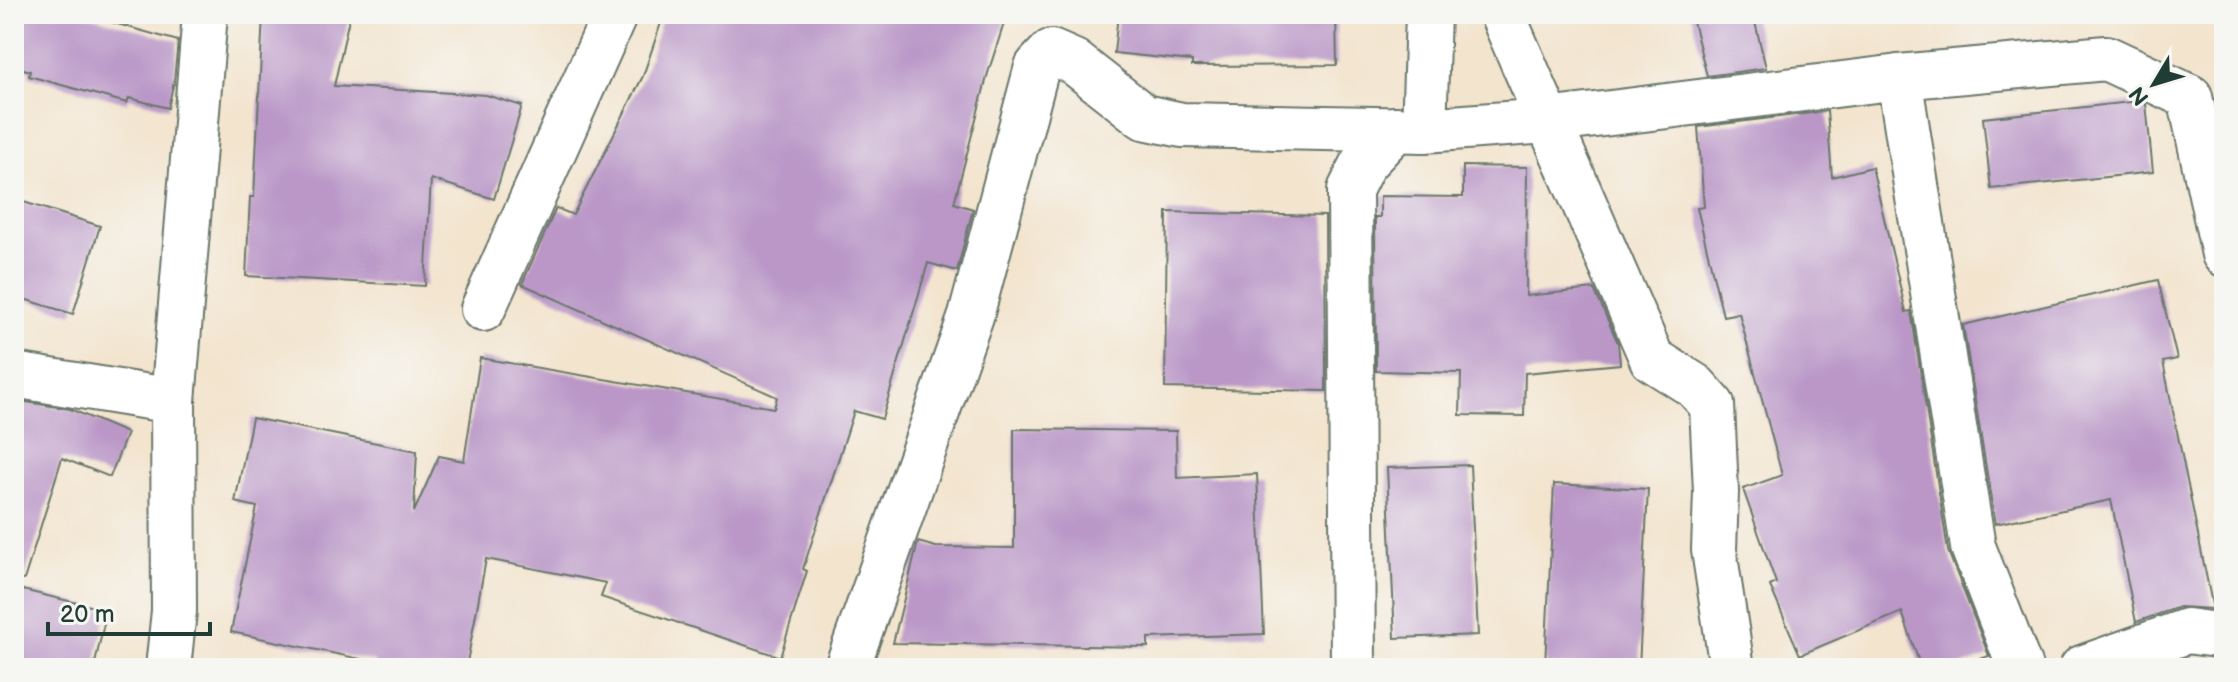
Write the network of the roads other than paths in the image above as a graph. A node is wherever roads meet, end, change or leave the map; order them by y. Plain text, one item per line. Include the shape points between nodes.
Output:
1 (205, 14) edge
2 (615, 14) edge
3 (1428, 14) edge
4 (1502, 14) edge
5 (1899, 77) junction
6 (1547, 121) junction
7 (1410, 129) junction
8 (2212, 140) edge
9 (2224, 254) edge
10 (483, 309) dead end
11 (14, 375) edge
12 (173, 401) junction
13 (2224, 636) edge
14 (168, 668) edge
15 (847, 668) edge
16 (1353, 668) edge
17 (1732, 668) edge
18 (2020, 668) edge
19 (2082, 668) edge

1 - 12 street
2 - 10 street
3 - 7 street
4 - 6 street
5 - 6 street
5 - 8 street via 2106,58 2190,97
5 - 18 street via 1973,547
6 - 7 street
6 - 17 street via 1652,359 1695,386 1712,405 1714,550
7 - 15 street via 1182,125 1144,117 1074,62 1051,52 1037,67 971,316
7 - 16 street via 1363,164 1350,190
8 - 9 street
11 - 12 street
12 - 14 street via 174,611
13 - 19 street via 2187,631

